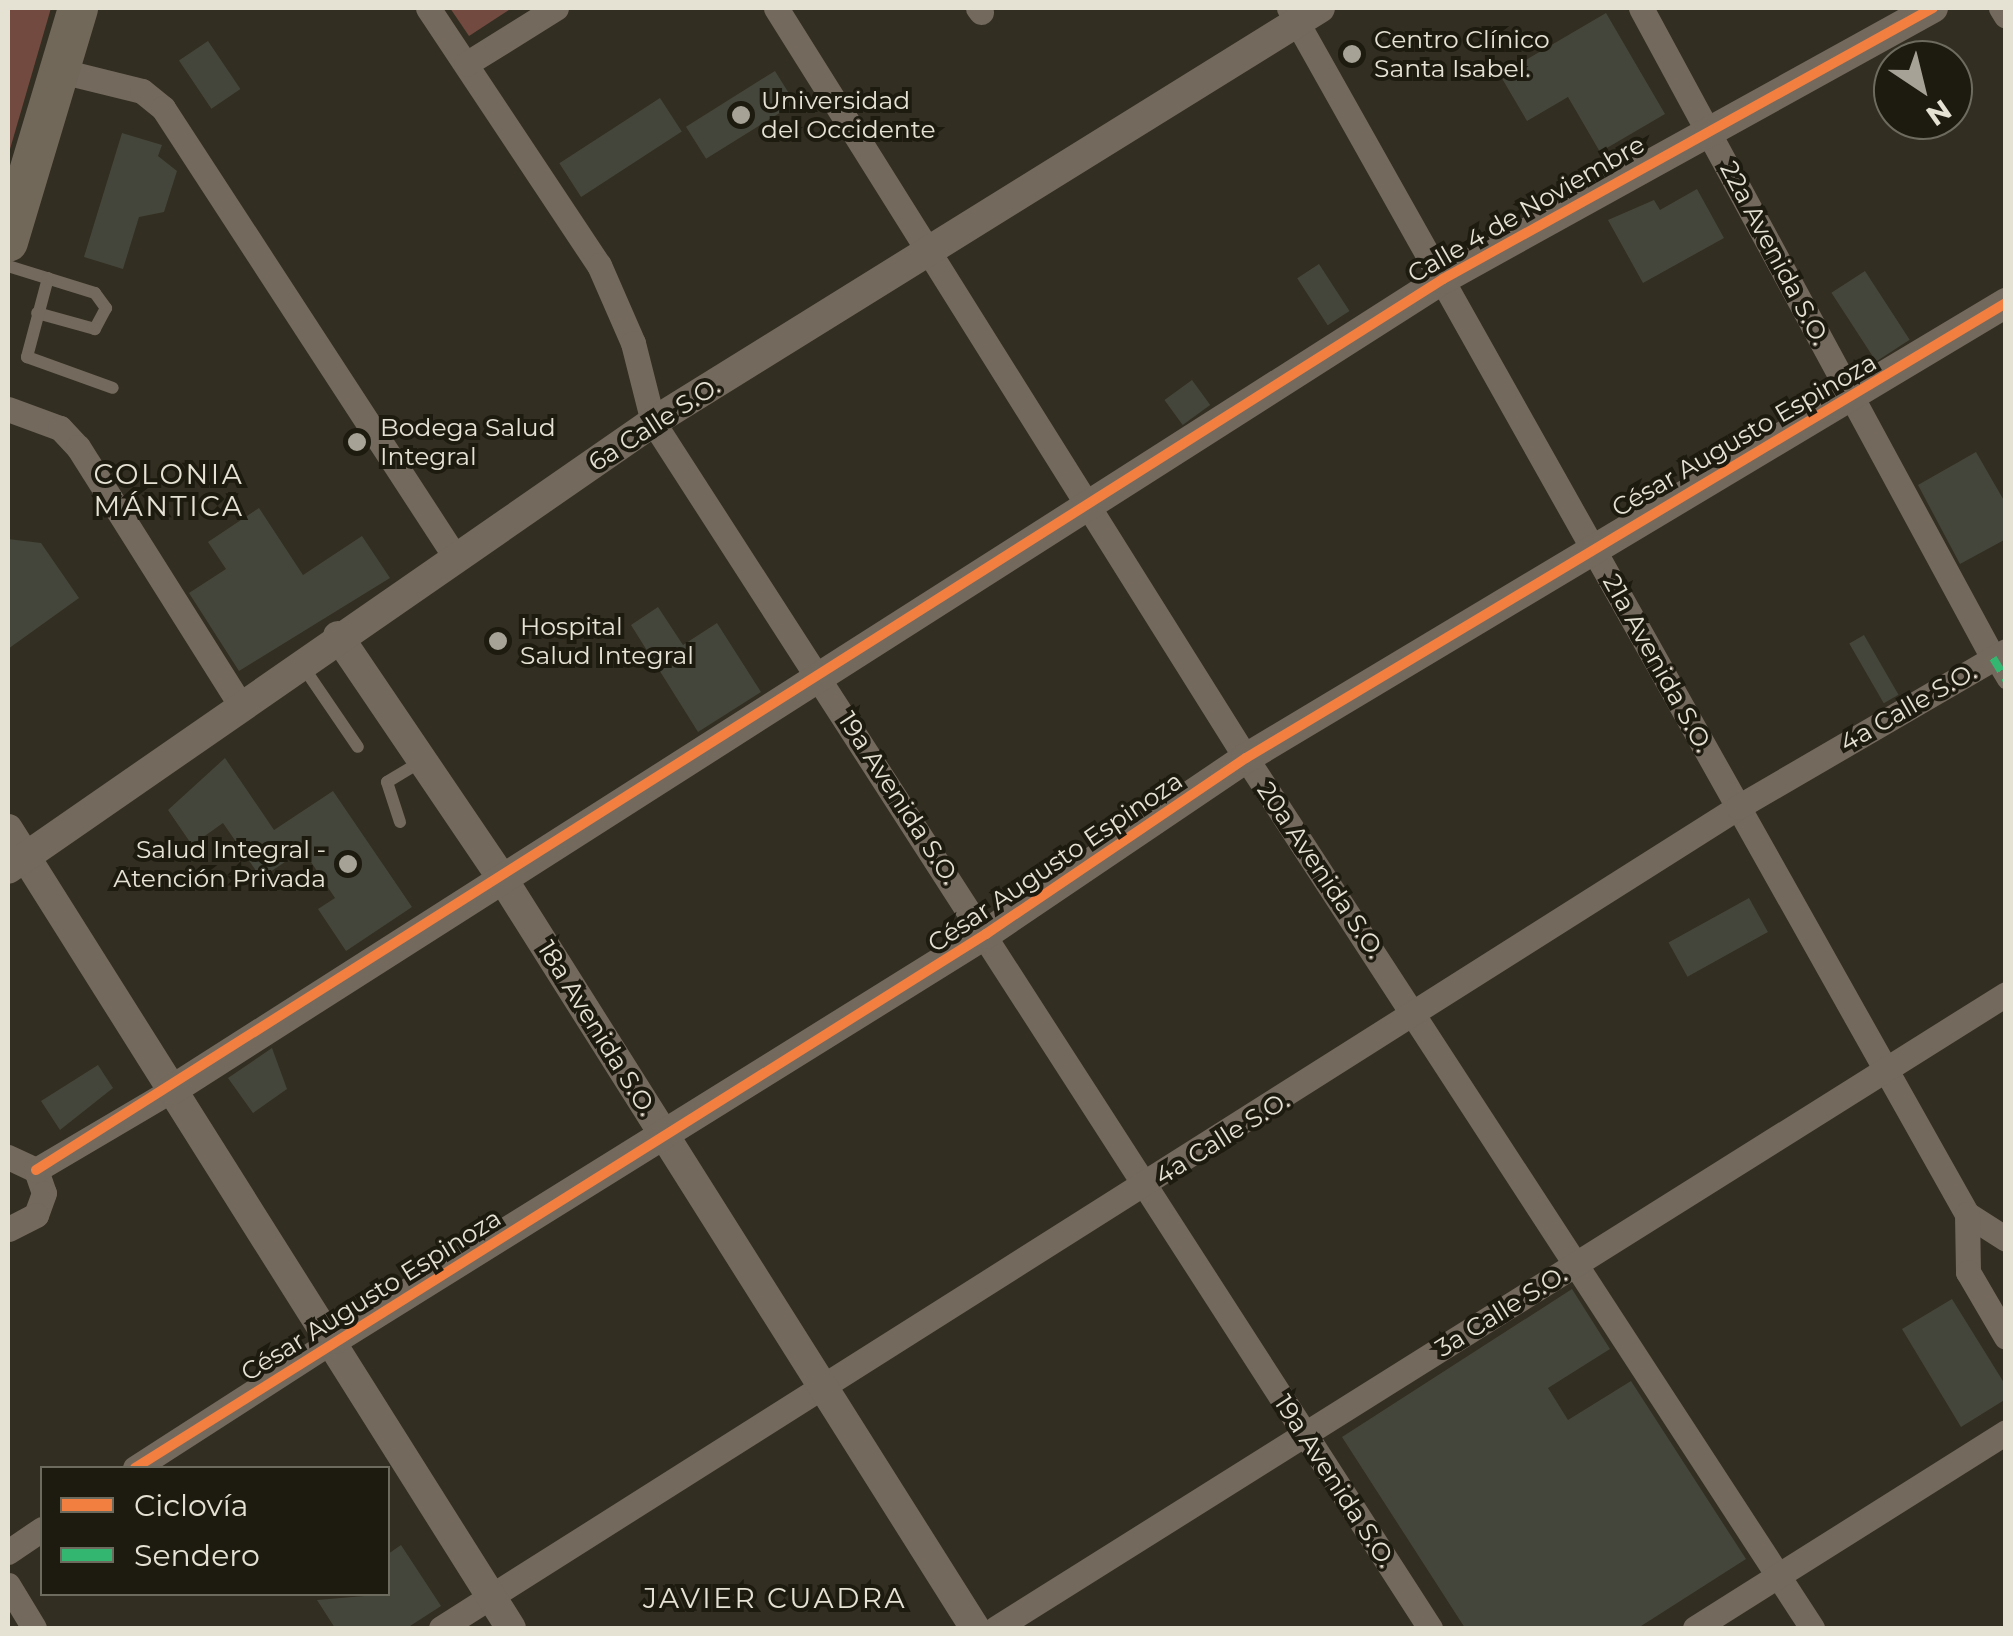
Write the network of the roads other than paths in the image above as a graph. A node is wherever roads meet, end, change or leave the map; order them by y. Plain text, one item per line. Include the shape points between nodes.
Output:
1 (78, 8) edge
2 (428, 8) edge
3 (556, 8) edge
4 (776, 8) edge
5 (1641, 8) edge
6 (1933, 8) edge
7 (2001, 8) edge
8 (1302, 12) edge
9 (2006, 16) edge
10 (466, 64) junction
11 (61, 71) junction
12 (1706, 126) junction
13 (8, 242) edge
14 (928, 250) junction
15 (8, 266) edge
16 (48, 278) junction
17 (1444, 278) junction
18 (2006, 303) edge
19 (37, 313) junction
20 (113, 388) dead end
21 (1852, 396) junction
22 (8, 408) edge
23 (654, 422) junction
24 (1089, 510) junction
25 (1592, 546) junction
26 (454, 555) junction
27 (338, 636) junction
28 (2001, 663) edge
29 (301, 664) junction
30 (823, 678) junction
31 (242, 707) junction
32 (358, 747) dead end
33 (1246, 758) junction
34 (422, 760) junction
35 (1738, 806) junction
36 (400, 822) dead end
37 (8, 829) edge
38 (17, 864) edge
39 (504, 881) junction
40 (986, 934) junction
41 (2006, 994) edge
42 (1418, 1015) junction
43 (1884, 1070) junction
44 (172, 1090) junction
45 (664, 1135) junction
46 (8, 1156) edge
47 (36, 1170) junction
48 (1149, 1183) junction
49 (1967, 1214) junction
50 (8, 1229) edge
51 (2006, 1238) edge
52 (1576, 1265) junction
53 (335, 1338) junction
54 (2006, 1338) edge
55 (823, 1388) junction
56 (2006, 1432) edge
57 (1303, 1434) junction
58 (139, 1466) edge
59 (40, 1530) edge
60 (8, 1552) edge
61 (1778, 1576) junction
62 (8, 1585) edge
63 (491, 1596) junction
64 (34, 1628) edge
65 (441, 1628) edge
66 (511, 1628) edge
67 (974, 1628) edge
68 (996, 1628) edge
69 (1430, 1628) edge
70 (1695, 1628) edge
71 (1812, 1628) edge

1 - 11 highway
2 - 10 street, 19a Avenida S.O.
3 - 10 street
4 - 14 street, 20a Avenida S.O.
5 - 12 street, 22a Avenida S.O.
6 - 12 street, Calle 4 de Noviembre
7 - 9 street
8 - 14 street, 6a Calle S.O.
8 - 17 street, 21a Avenida S.O.
10 - 23 street, 19a Avenida S.O. via 599,265 633,343
11 - 13 highway
11 - 26 street via 142,91 162,108
12 - 17 street, Calle 4 de Noviembre
12 - 21 street, 22a Avenida S.O.
14 - 23 street, 6a Calle S.O.
14 - 24 street, 20a Avenida S.O.
15 - 16 lane
16 - 19 lane
16 - 19 lane via 94,293 106,308 95,329
17 - 24 street, Calle 4 de Noviembre
17 - 25 street, 21a Avenida S.O.
18 - 21 street, César Augusto Espinoza
19 - 20 lane via 26,346 36,365
21 - 25 street, César Augusto Espinoza
21 - 28 street, 22a Avenida S.O.
22 - 31 street via 60,428 78,446
23 - 26 street, 6a Calle S.O.
23 - 30 street, 19a Avenida S.O.
24 - 30 street, Calle 4 de Noviembre
24 - 33 street, 20a Avenida S.O.
25 - 33 street, César Augusto Espinoza
25 - 35 street, 21a Avenida S.O.
26 - 27 street, 6a Calle S.O.
27 - 29 street, 6a Calle S.O.
27 - 34 street, 18a Avenida S.O.
28 - 35 street, 4a Calle S.O.
29 - 31 street, 6a Calle S.O.
29 - 32 lane
30 - 39 street, Calle 4 de Noviembre
30 - 40 street, 19a Avenida S.O.
31 - 38 street, 6a Calle S.O.
33 - 40 street, César Augusto Espinoza
33 - 42 street, 20a Avenida S.O.
34 - 36 lane via 387,782
34 - 39 street, 18a Avenida S.O.
35 - 42 street, 4a Calle S.O.
35 - 43 street, 21a Avenida S.O.
37 - 38 street
38 - 44 street
39 - 44 street, Calle 4 de Noviembre
39 - 45 street, 18a Avenida S.O.
40 - 45 street, César Augusto Espinoza
40 - 48 street, 19a Avenida S.O.
41 - 43 street, 3a Calle S.O.
42 - 48 street, 4a Calle S.O.
42 - 52 street, 20a Avenida S.O.
43 - 49 street, 21a Avenida S.O.
43 - 52 street, 3a Calle S.O.
44 - 47 street, Calle 4 de Noviembre
44 - 53 street
45 - 53 street, César Augusto Espinoza
45 - 55 street, 18a Avenida S.O.
46 - 47 street
47 - 50 street via 42,1205
48 - 55 street, 4a Calle S.O.
48 - 57 street, 19a Avenida S.O.
49 - 51 street, 21a Avenida S.O.
49 - 54 street, 21a Avenida S.O. via 1968,1272
52 - 57 street, 3a Calle S.O.
52 - 61 street, 20a Avenida S.O.
53 - 58 street, César Augusto Espinoza
53 - 63 street
55 - 63 street, 4a Calle S.O.
55 - 67 street, 18a Avenida S.O.
56 - 61 street
57 - 68 street, 3a Calle S.O.
57 - 69 street, 19a Avenida S.O.
59 - 60 street
61 - 70 street
61 - 71 street, 20a Avenida S.O.
62 - 64 street
63 - 65 street, 4a Calle S.O.
63 - 66 street

